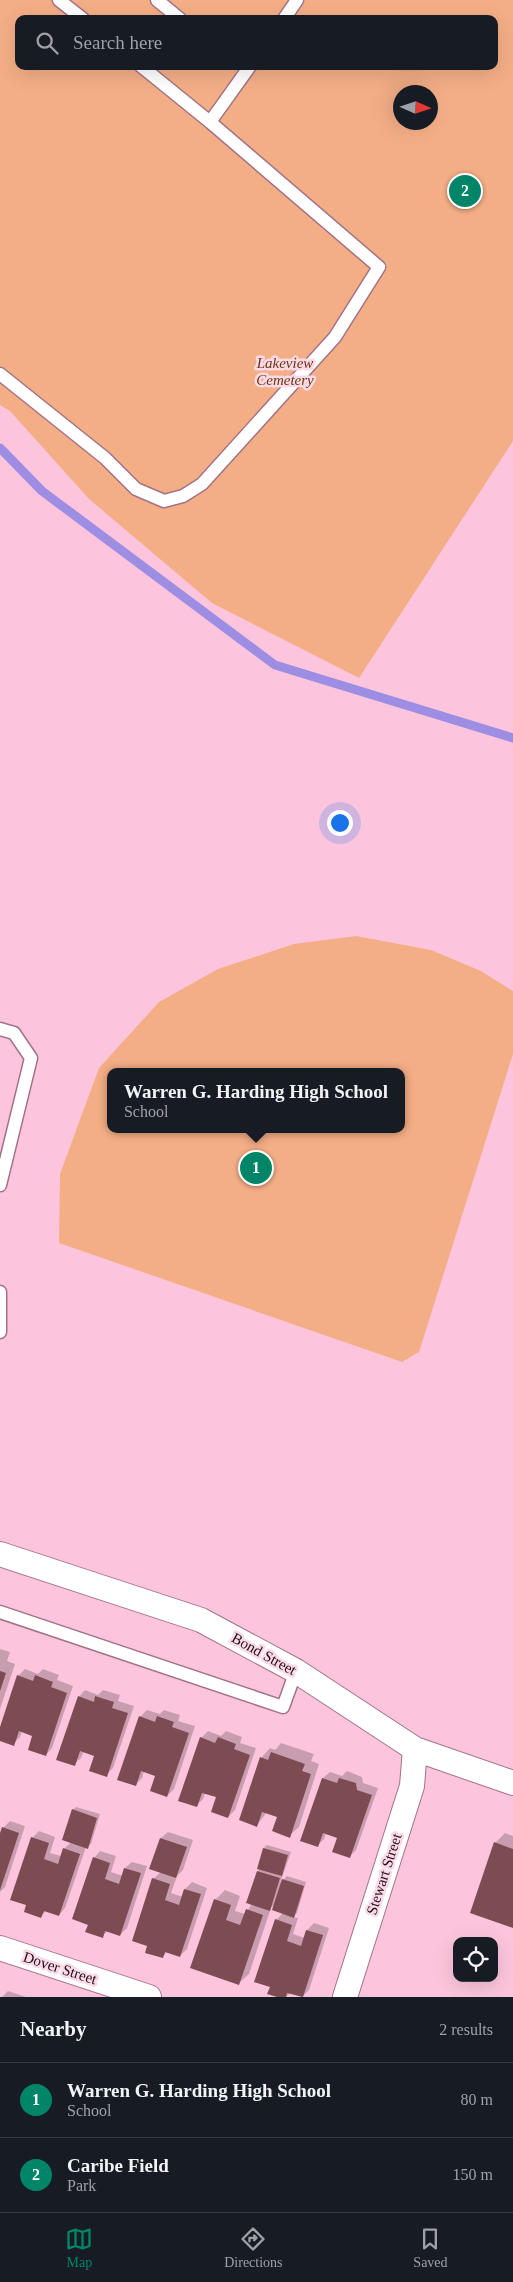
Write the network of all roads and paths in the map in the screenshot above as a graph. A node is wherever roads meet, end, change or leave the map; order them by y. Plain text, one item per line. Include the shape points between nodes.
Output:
1 (60, 0) edge
2 (157, 0) edge
3 (297, 0) edge
4 (78, 15) edge
5 (175, 15) edge
6 (287, 15) edge
7 (146, 70) edge
8 (244, 70) edge
9 (210, 122) junction
10 (0, 374) edge
11 (0, 1029) edge
12 (0, 1186) edge
13 (0, 1292) edge
14 (0, 1332) edge
15 (0, 1554) edge
16 (0, 1612) edge
17 (296, 1671) junction
18 (414, 1749) junction
19 (513, 1782) edge
20 (0, 1948) edge
21 (149, 1997) edge
22 (345, 1997) edge

1 - 4 lane
2 - 5 lane
3 - 6 lane
7 - 9 lane
8 - 9 lane
9 - 10 lane via 379,267 335,337 202,484 183,496 164,501 136,489 106,458
11 - 12 lane via 14,1034 32,1058
13 - 14 lane
15 - 17 street, Bond Street via 201,1620
16 - 17 lane via 283,1707
17 - 18 street, Bond Street
18 - 19 street, Bond Street
18 - 22 street, Stewart Street via 412,1786
20 - 21 street, Dover Street

